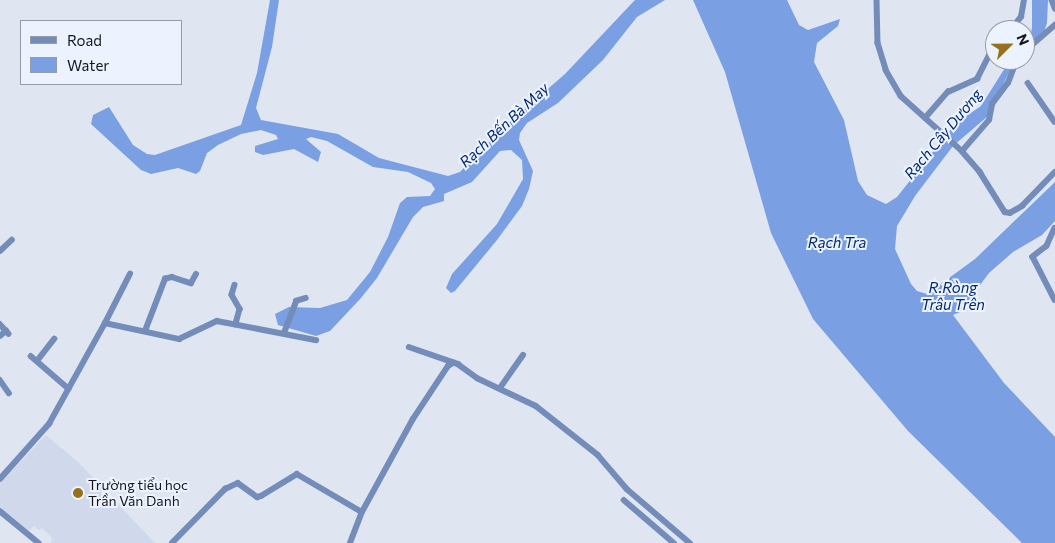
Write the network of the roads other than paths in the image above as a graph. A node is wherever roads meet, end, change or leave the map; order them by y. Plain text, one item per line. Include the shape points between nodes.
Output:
1 (877, 0) edge
2 (1024, 0) edge
3 (1052, 0) edge
4 (1055, 8) edge
5 (1018, 20) edge
6 (1055, 25) edge
7 (1035, 42) edge
8 (985, 63) edge
9 (1013, 70) edge
10 (1028, 83) dead end
11 (926, 118) junction
12 (1055, 122) edge
13 (961, 150) junction
14 (1055, 172) edge
15 (1055, 228) edge
16 (12, 240) dead end
17 (0, 251) edge
18 (130, 274) dead end
19 (196, 274) dead end
20 (235, 285) dead end
21 (306, 298) dead end
22 (1055, 300) edge
23 (105, 323) junction
24 (0, 324) edge
25 (236, 324) junction
26 (145, 331) junction
27 (285, 331) junction
28 (0, 336) edge
29 (54, 339) dead end
30 (316, 340) dead end
31 (409, 347) dead end
32 (523, 355) dead end
33 (31, 356) dead end
34 (37, 361) junction
35 (453, 363) junction
36 (0, 380) edge
37 (500, 388) junction
38 (70, 389) junction
39 (9, 394) dead end
40 (0, 479) edge
41 (624, 500) dead end
42 (0, 511) edge
43 (362, 512) junction
44 (40, 543) edge
45 (172, 543) edge
46 (350, 543) edge
47 (674, 543) edge
48 (690, 543) edge

1 - 11 street via 878,43 886,70 901,96
2 - 5 street
3 - 4 street
6 - 7 street
8 - 11 street via 977,79 948,92
9 - 13 street via 1008,83 992,104 989,120
10 - 12 street
11 - 13 street
13 - 14 street via 980,172 1005,212 1010,213 1022,206
15 - 22 street via 1047,246 1033,257
16 - 17 street
18 - 23 street
19 - 26 street via 191,283 172,277 165,279
20 - 25 street via 232,295 240,309
21 - 27 street via 296,301
23 - 26 street
23 - 38 street
24 - 28 street via 8,332
25 - 26 street via 212,322 179,339
25 - 27 street
27 - 30 street
29 - 34 street
31 - 35 street
32 - 37 street
33 - 34 street
34 - 38 street
35 - 37 street
35 - 43 street via 428,394
36 - 39 street
37 - 48 street via 536,406 570,432 598,455 627,489
38 - 40 street via 49,424
41 - 47 street
42 - 44 street
43 - 45 street via 297,474 261,496 238,482 220,493
43 - 46 street

